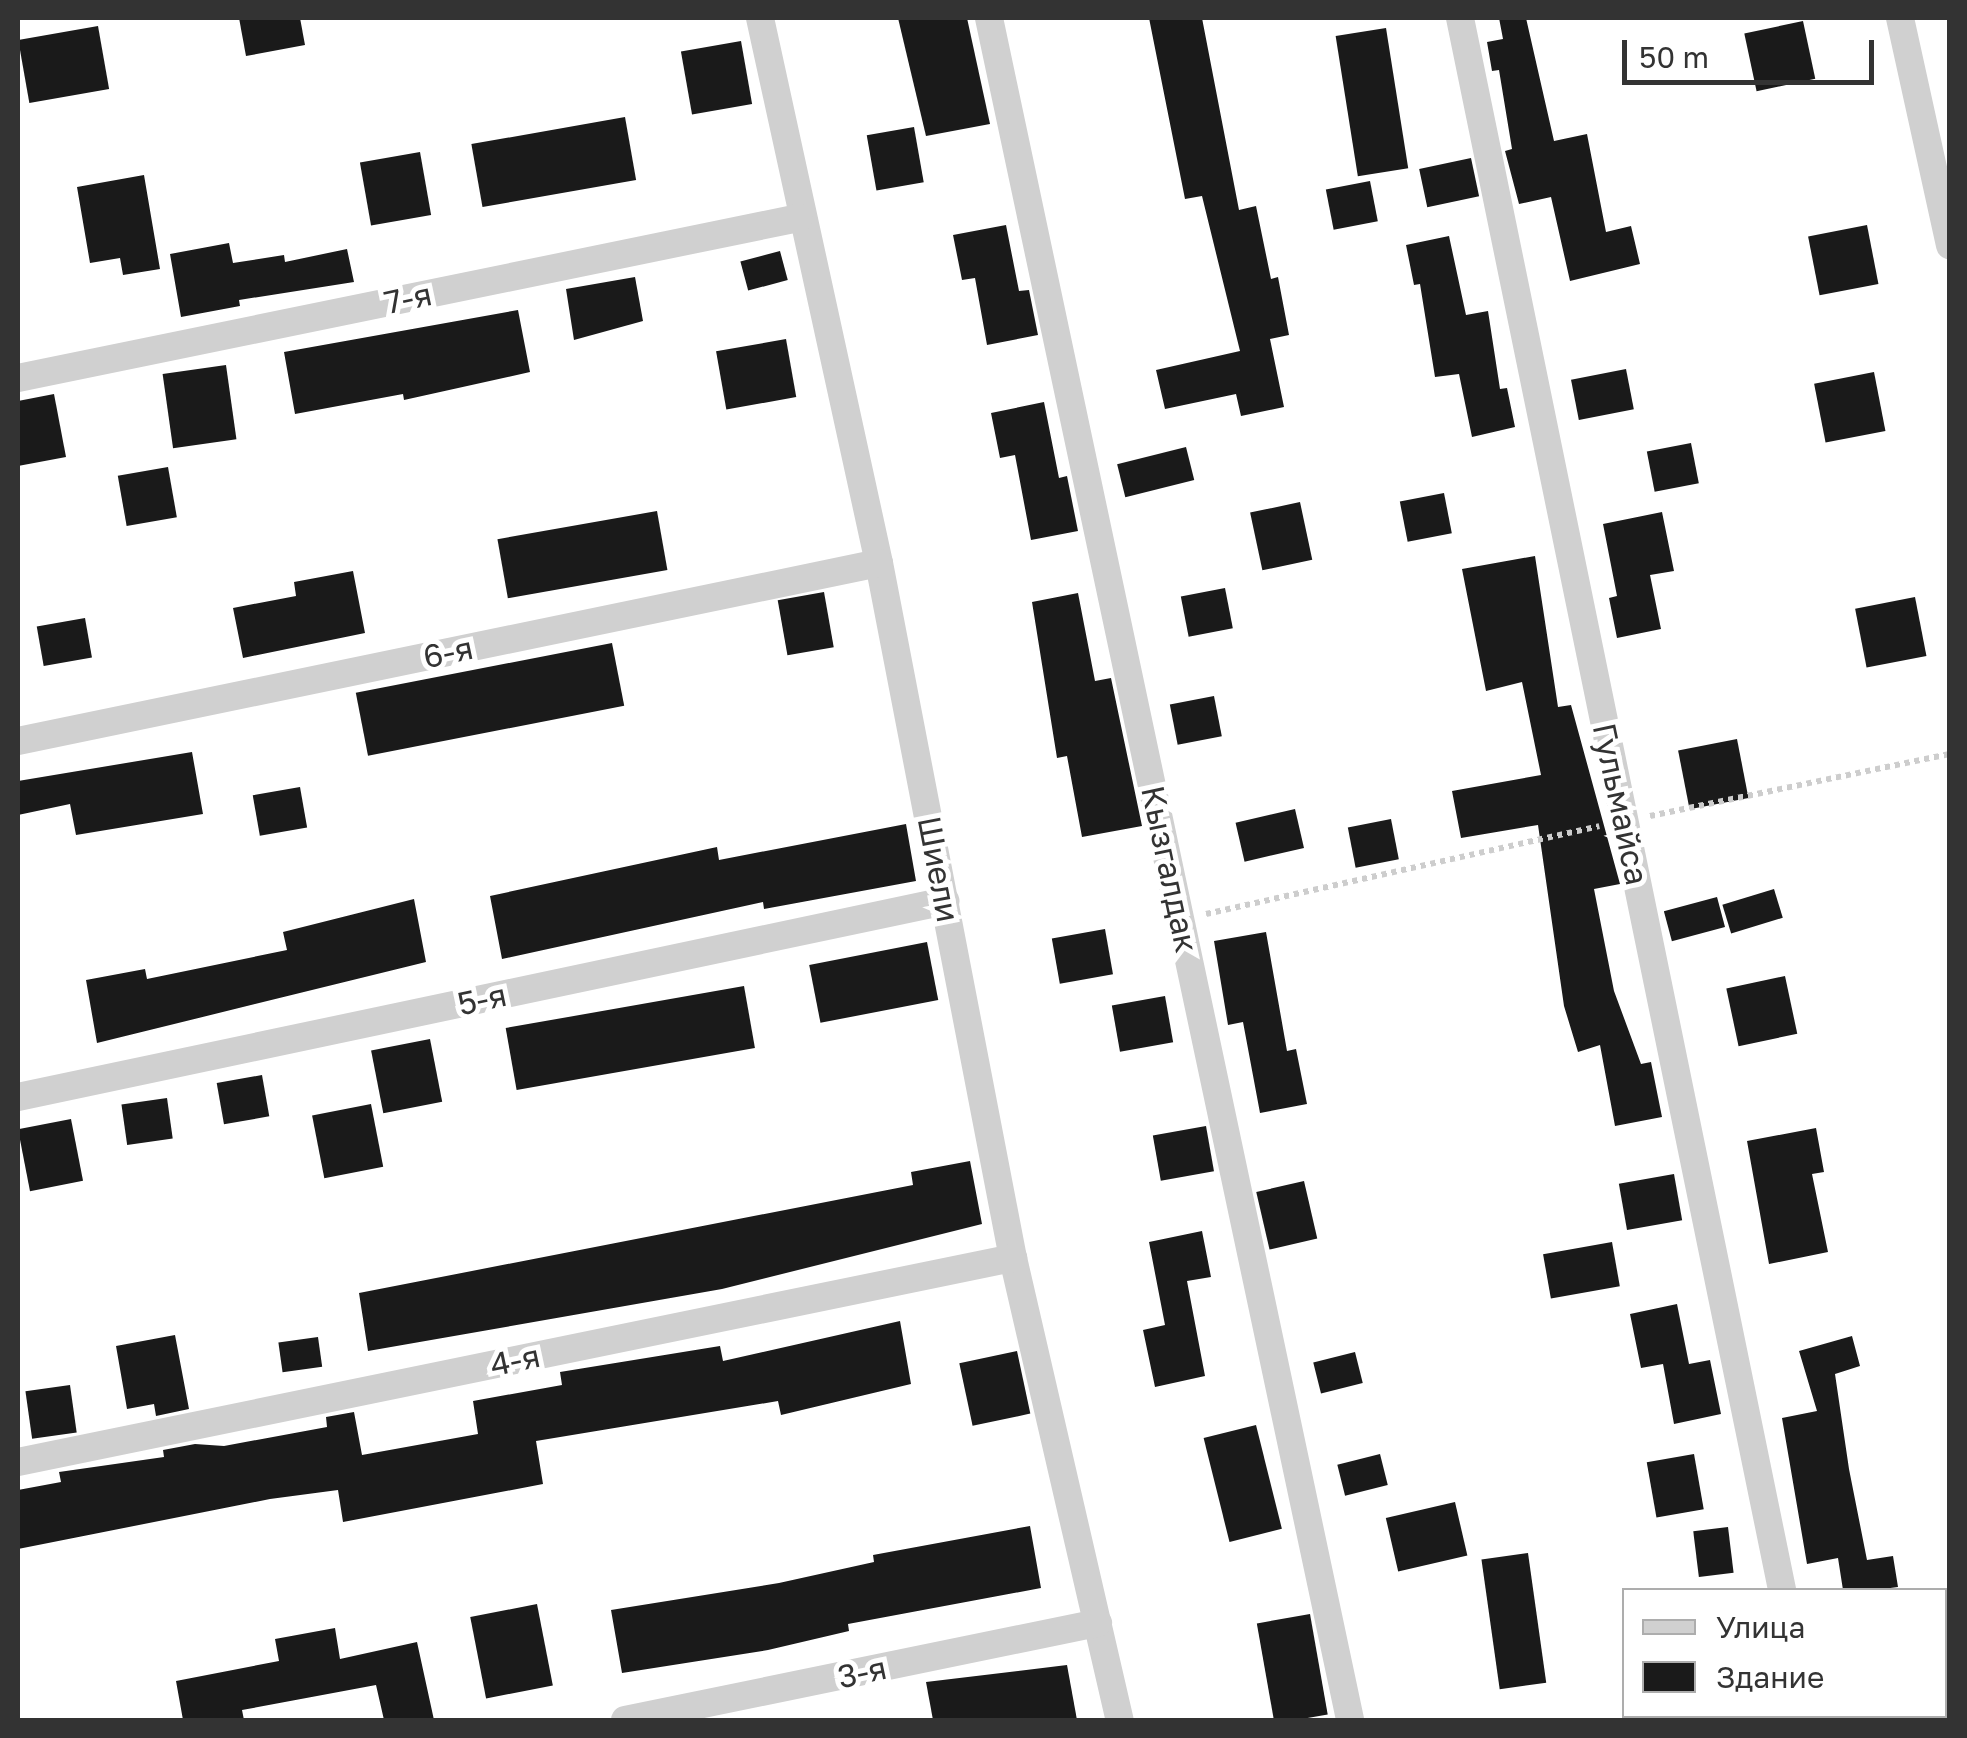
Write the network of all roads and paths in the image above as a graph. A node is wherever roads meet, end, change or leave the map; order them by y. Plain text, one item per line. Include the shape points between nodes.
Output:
1 (760, 18) edge
2 (989, 18) edge
3 (1460, 18) edge
4 (1900, 18) edge
5 (798, 218) junction
6 (1950, 246) edge
7 (18, 378) edge
8 (879, 564) junction
9 (18, 741) edge
10 (1950, 754) edge
11 (1624, 820) junction
12 (946, 902) junction
13 (1180, 920) junction
14 (18, 1098) edge
15 (1014, 1258) junction
16 (18, 1462) edge
17 (1782, 1588) edge
18 (1098, 1623) junction
19 (626, 1720) edge
20 (1120, 1720) edge
21 (1350, 1720) edge

1 - 5 street, Шиели
2 - 13 street, Кызгалдак
3 - 11 street, Гульмайса
4 - 6 street
5 - 7 street, 7-я
5 - 8 street, Шиели
8 - 9 street, 6-я
8 - 12 street, Шиели
10 - 11 path
11 - 13 path
11 - 17 street, Гульмайса
12 - 14 street, 5-я
12 - 15 street, Шиели
13 - 21 street, Кызгалдак
15 - 16 street, 4-я
15 - 18 street, Шиели
18 - 19 street, 3-я
18 - 20 street, Шиели

